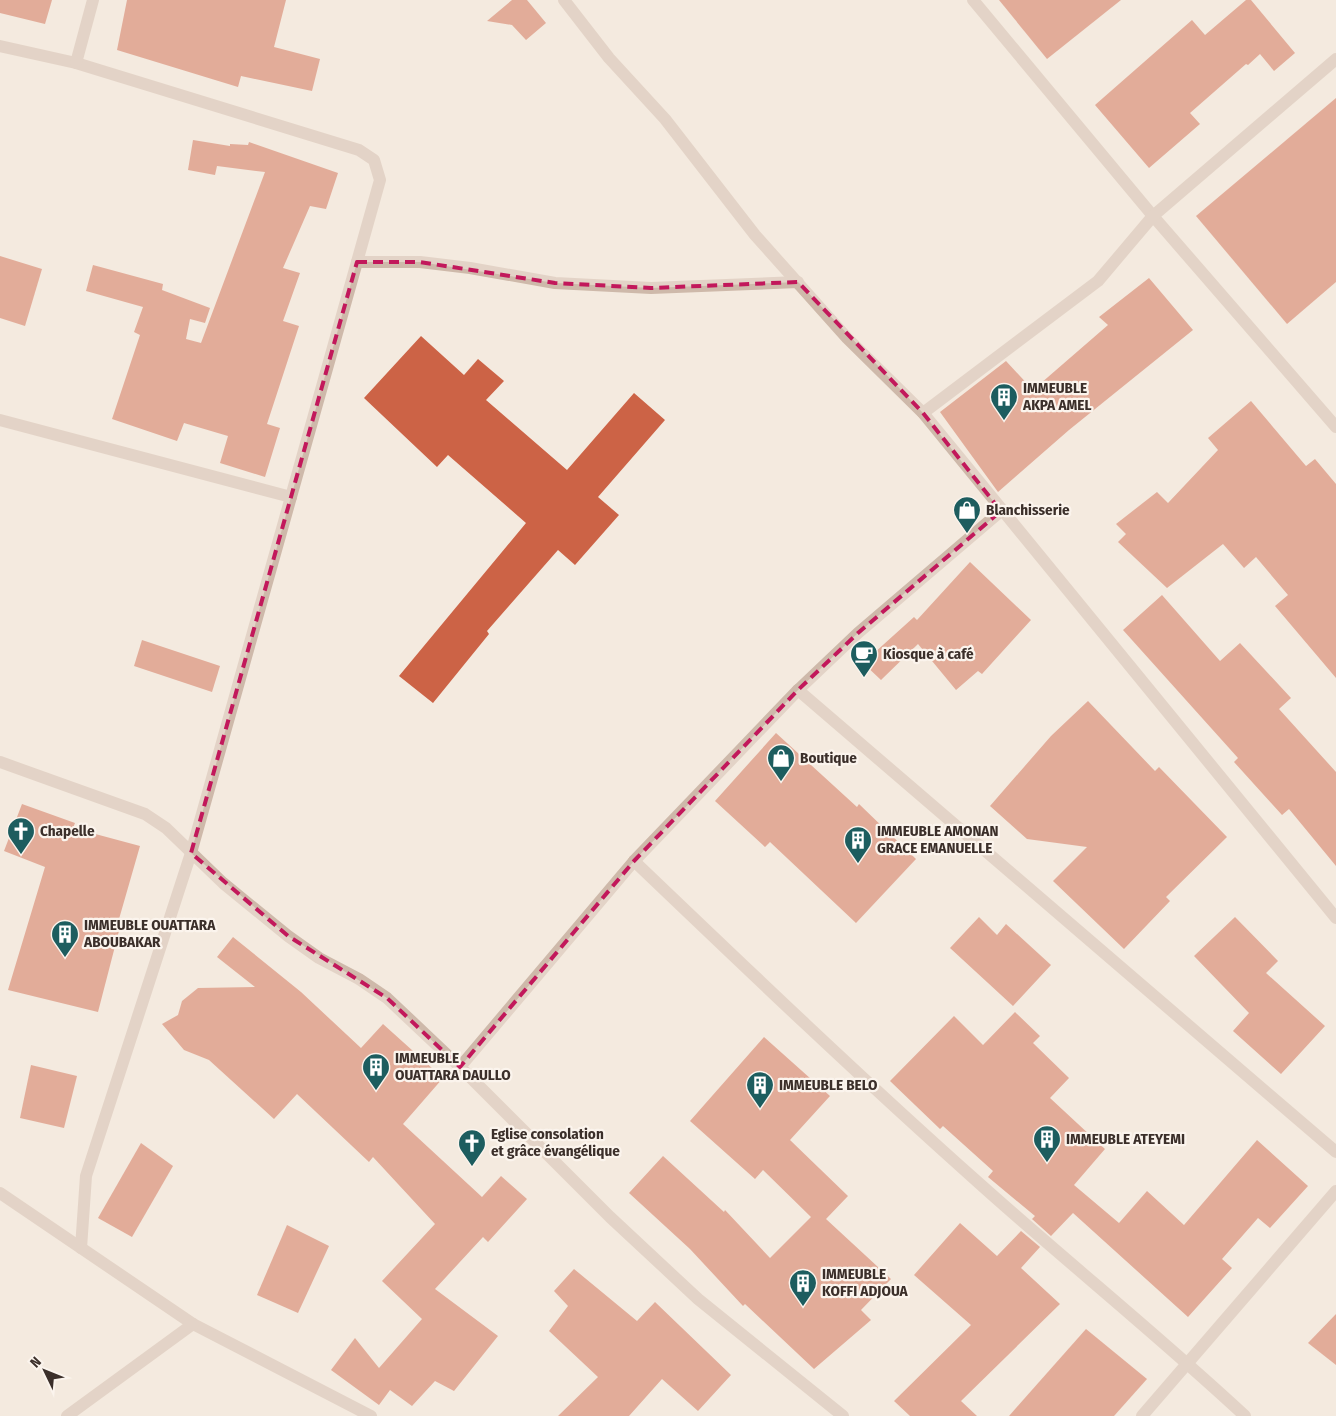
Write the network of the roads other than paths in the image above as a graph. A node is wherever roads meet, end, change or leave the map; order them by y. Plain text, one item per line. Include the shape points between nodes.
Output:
1 (93, 0) edge
2 (564, 0) edge
3 (973, 0) edge
4 (0, 46) edge
5 (1336, 59) edge
6 (76, 64) junction
7 (1153, 216) junction
8 (357, 262) junction
9 (798, 282) junction
10 (923, 414) junction
11 (0, 420) edge
12 (1336, 427) edge
13 (290, 497) junction
14 (1001, 511) junction
15 (798, 690) junction
16 (0, 762) edge
17 (191, 854) junction
18 (634, 861) junction
19 (1336, 918) edge
20 (460, 1067) junction
21 (1336, 1152) edge
22 (1336, 1191) edge
23 (0, 1193) edge
24 (81, 1248) junction
25 (193, 1324) junction
26 (1189, 1364) junction
27 (67, 1416) edge
28 (371, 1416) edge
29 (843, 1416) edge
30 (1142, 1416) edge
31 (1245, 1416) edge

1 - 6 street
2 - 9 street via 609,58 665,119 755,235
3 - 7 street
4 - 6 street
5 - 7 street
6 - 8 street via 359,150 374,160 380,180
7 - 10 street via 1098,281
7 - 12 street
8 - 9 street via 428,263 555,284 651,288
8 - 13 street
9 - 10 street via 847,338
10 - 14 street
11 - 13 street
13 - 17 street
14 - 15 street via 858,633
14 - 19 street
15 - 18 street
15 - 21 street
16 - 17 street via 144,814 166,828
17 - 20 street via 288,936 387,998
17 - 24 street via 86,1176
18 - 20 street
18 - 26 street via 855,1072
20 - 29 street via 610,1217 698,1299
22 - 26 street
23 - 24 street
24 - 25 street
25 - 27 street
25 - 28 street
26 - 30 street
26 - 31 street

